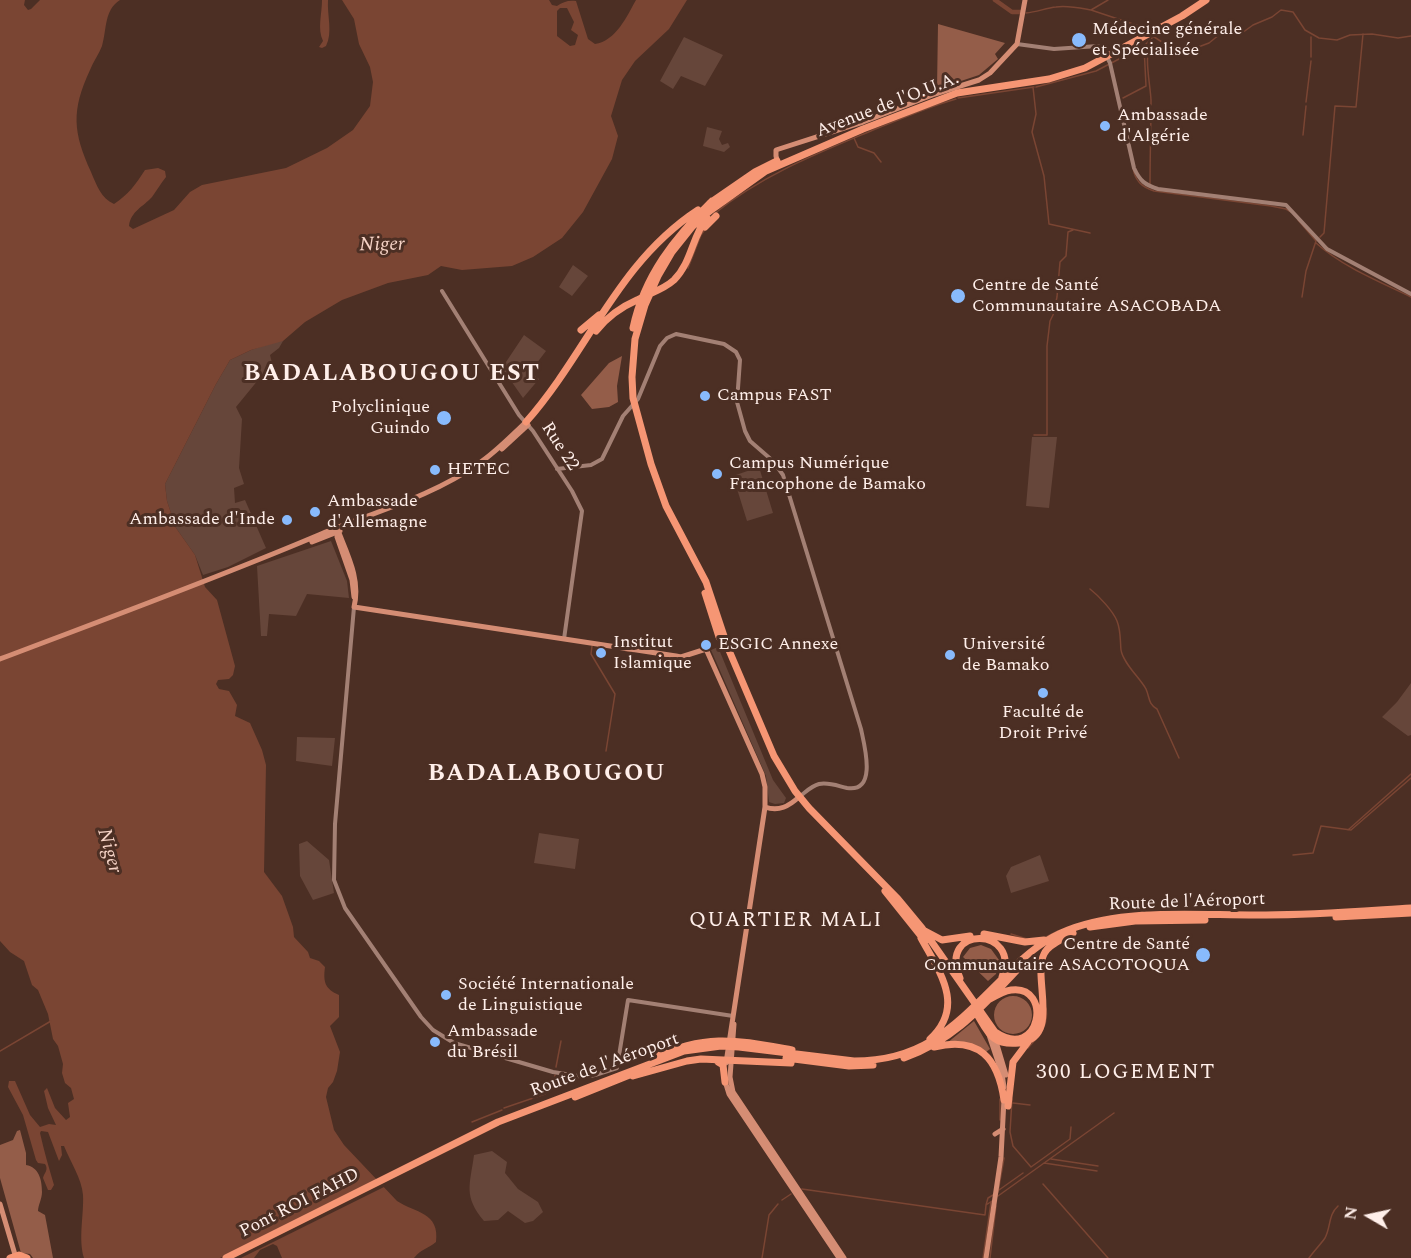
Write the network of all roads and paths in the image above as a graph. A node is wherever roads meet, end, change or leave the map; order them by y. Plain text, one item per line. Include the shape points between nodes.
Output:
1 (1199, 0) edge
2 (1206, 0) edge
3 (1025, 1) edge
4 (1154, 27) junction
5 (1017, 44) junction
6 (1107, 55) junction
7 (778, 163) junction
8 (715, 203) junction
9 (716, 216) dead end
10 (697, 236) junction
11 (442, 291) dead end
12 (1411, 294) edge
13 (604, 311) junction
14 (601, 324) junction
15 (581, 330) dead end
16 (594, 341) dead end
17 (527, 423) junction
18 (557, 468) junction
19 (336, 530) junction
20 (355, 606) junction
21 (564, 639) junction
22 (0, 659) edge
23 (798, 798) junction
24 (765, 807) junction
25 (1411, 908) edge
26 (1411, 913) edge
27 (912, 923) junction
28 (923, 930) junction
29 (1073, 933) junction
30 (966, 937) junction
31 (1049, 939) junction
32 (948, 969) junction
33 (995, 986) junction
34 (969, 997) junction
35 (990, 999) junction
36 (733, 1016) junction
37 (984, 1019) junction
38 (988, 1035) junction
39 (1030, 1039) junction
40 (731, 1040) junction
41 (996, 1041) junction
42 (926, 1047) junction
43 (712, 1060) junction
44 (820, 1060) junction
45 (728, 1061) junction
46 (624, 1076) junction
47 (725, 1082) junction
48 (1006, 1103) junction
49 (1003, 1129) junction
50 (996, 1134) dead end
51 (1002, 1145) junction
52 (389, 1179) junction
53 (0, 1204) edge
54 (0, 1219) edge
55 (13, 1258) edge
56 (27, 1258) edge
57 (226, 1258) edge
58 (234, 1258) edge
59 (839, 1258) edge
60 (844, 1258) edge
61 (986, 1258) edge

1 - 4 highway, Avenue de l'O.U.A.
2 - 4 highway, Avenue de l'O.U.A. via 1182,16
3 - 5 main road
4 - 6 highway, Avenue de l'O.U.A.
5 - 6 street via 1054,49 1096,46
5 - 7 main road, Avenue de l'O.U.A. via 979,80 776,150
6 - 7 highway, Avenue de l'O.U.A. via 1059,73 973,85 940,95
6 - 12 street via 1134,168 1146,185 1286,205 1327,249
7 - 8 highway, Avenue de l'O.U.A. via 755,172
8 - 10 highway
8 - 13 highway via 686,218 658,241
8 - 23 highway via 681,240 649,289 631,339 631,399 666,506 705,582 774,756
9 - 10 highway
10 - 14 highway via 686,264 670,283 620,309
11 - 17 street, Rue 22
13 - 15 highway
13 - 17 highway
14 - 16 highway
14 - 17 highway via 551,396
17 - 18 street, Rue 22
17 - 19 main road via 507,445 449,485
18 - 21 street, Rue 22 via 582,516
18 - 23 street via 591,465 602,459 622,416 638,399 667,338 680,334 724,344 736,352 740,360 737,402 745,431 783,475 861,729 866,761 866,776 858,787 818,784
19 - 20 main road via 352,580
19 - 22 main road
20 - 21 main road
20 - 36 street via 333,849 334,880 345,908 421,1017 453,1043 573,1076 616,1069 628,1000
21 - 24 main road via 681,657 706,649 762,774
23 - 24 main road via 786,807
23 - 27 highway via 819,826
23 - 28 highway via 898,899
24 - 36 main road
25 - 31 highway, Route de l'Aéroport via 1122,917 1089,923
26 - 29 highway, Route de l'Aéroport via 1135,921
27 - 32 highway
27 - 42 highway via 943,978 948,1002 946,1014
28 - 30 highway via 942,940
28 - 32 highway
29 - 35 highway, Route de l'Aéroport via 1024,962
29 - 39 highway via 1044,954 1043,1016 1038,1031
30 - 31 highway via 983,933 1035,943
30 - 32 highway
31 - 33 highway, Route de l'Aéroport
32 - 34 highway
33 - 34 highway via 1005,969 1002,951 994,942 974,938 963,944 956,959
33 - 42 highway, Route de l'Aéroport
34 - 37 highway
35 - 37 highway via 1009,990 1024,991 1035,1002 1037,1021 1026,1036 1013,1039 1000,1036
35 - 42 highway, Route de l'Aéroport via 957,1030
36 - 40 main road
37 - 38 highway
37 - 41 main road
38 - 41 highway
38 - 48 main road via 1002,1074
39 - 41 highway via 1016,1043
39 - 48 highway via 1012,1062
40 - 44 highway via 803,1052
40 - 45 main road
40 - 46 highway via 678,1048
41 - 48 main road via 1004,1066
42 - 44 highway, Route de l'Aéroport via 883,1064 849,1066
42 - 48 highway via 955,1044 984,1053 995,1066
43 - 45 highway
43 - 46 highway via 687,1061
43 - 47 highway via 723,1065
44 - 45 highway
44 - 46 highway, Route de l'Aéroport via 721,1048 665,1061
45 - 47 main road
45 - 60 main road via 733,1092
46 - 52 highway, Route de l'Aéroport via 501,1125
47 - 59 main road via 729,1094
48 - 49 main road
48 - 51 main road via 1006,1135
49 - 50 main road
49 - 51 main road
51 - 61 main road
52 - 57 highway, Pont ROI FAHD
52 - 58 highway
53 - 55 main road
54 - 55 main road
55 - 56 highway

